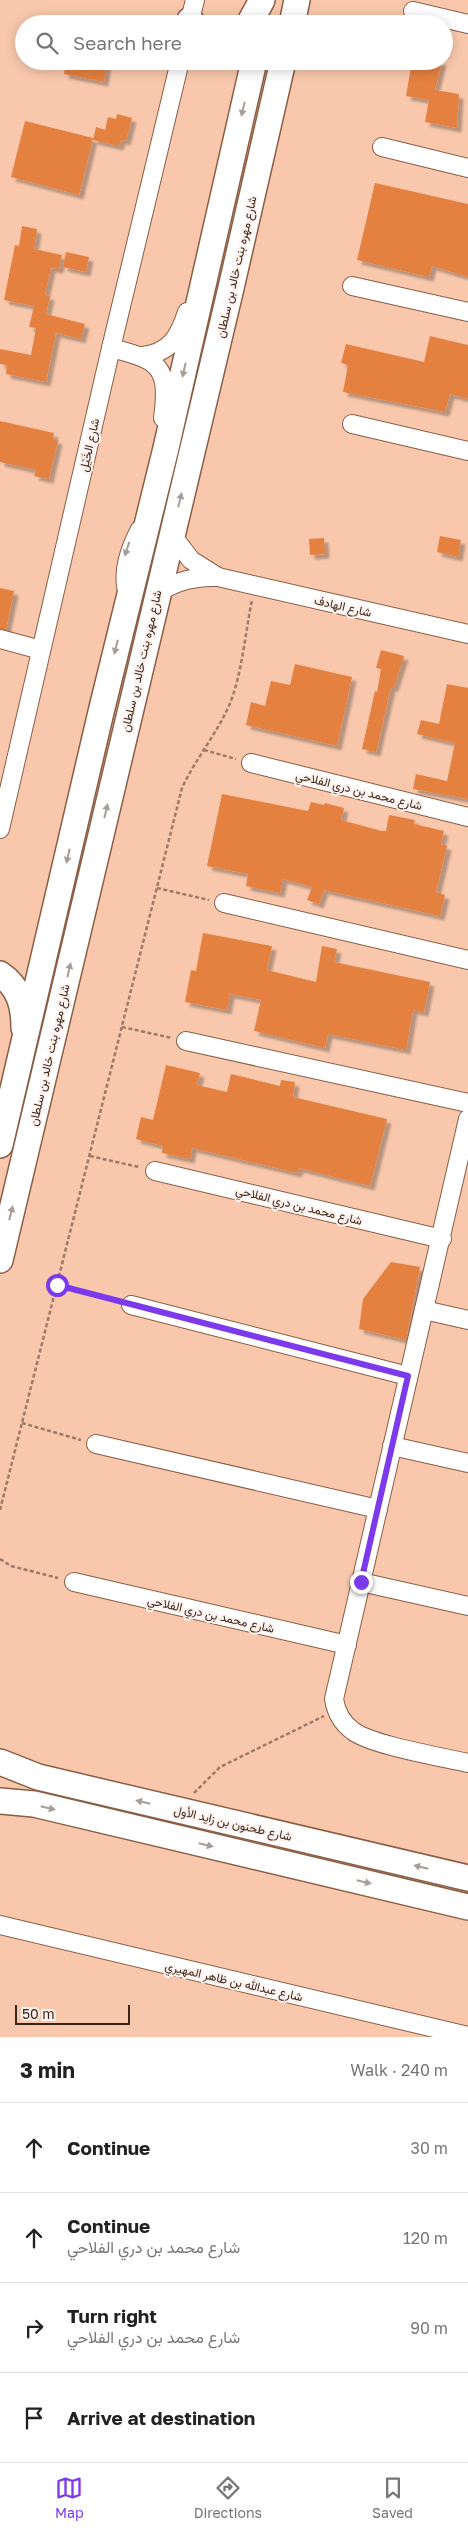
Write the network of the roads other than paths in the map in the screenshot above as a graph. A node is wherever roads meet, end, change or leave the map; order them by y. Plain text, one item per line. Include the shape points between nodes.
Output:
1 (262, 0) edge
2 (267, 0) edge
3 (297, 0) edge
4 (413, 10) dead end
5 (254, 15) edge
6 (264, 15) edge
7 (294, 15) edge
8 (433, 15) edge
9 (453, 20) edge
10 (468, 24) edge
11 (178, 70) edge
12 (252, 70) edge
13 (281, 70) edge
14 (382, 147) dead end
15 (468, 168) edge
16 (206, 276) junction
17 (352, 286) dead end
18 (468, 312) edge
19 (111, 348) junction
20 (142, 356) junction
21 (352, 424) dead end
22 (166, 448) junction
23 (468, 451) edge
24 (172, 535) junction
25 (218, 577) junction
26 (157, 594) junction
27 (468, 634) edge
28 (0, 639) edge
29 (41, 650) junction
30 (251, 763) road end
31 (468, 817) edge
32 (0, 829) edge
33 (224, 903) road end
34 (468, 960) edge
35 (0, 974) edge
36 (186, 1041) road end
37 (24, 1048) junction
38 (468, 1103) edge
39 (468, 1119) edge
40 (0, 1145) edge
41 (156, 1170) road end
42 (462, 1175) edge
43 (442, 1239) junction
44 (0, 1260) edge
45 (131, 1305) road end
46 (424, 1310) junction
47 (468, 1320) edge
48 (408, 1376) junction
49 (96, 1444) road end
50 (392, 1446) junction
51 (468, 1463) edge
52 (378, 1509) junction
53 (74, 1582) road end
54 (361, 1582) junction
55 (468, 1606) edge
56 (347, 1645) junction
57 (0, 1762) edge
58 (468, 1763) edge
59 (0, 1801) edge
60 (468, 1878) edge
61 (468, 1907) edge
62 (0, 1925) edge
63 (466, 2036) edge

1 - 5 street
2 - 6 street
3 - 7 street
4 - 8 street
9 - 10 street
11 - 19 street, شارع الخَيْل
12 -> 16 street, شارع مهره بنت خالد بن سلطان
24 -> 13 street, شارع مهره بنت خالد بن سلطان
14 - 15 street
16 - 20 street via 196,290 182,329 173,343 158,353
16 -> 22 street, شارع مهره بنت خالد بن سلطان
17 - 18 street
19 - 20 street
19 - 29 street, شارع الخَيْل
20 - 22 street via 156,365 164,380 162,428
21 - 23 street
22 -> 37 street, شارع مهره بنت خالد بن سلطان via 125,610
24 - 25 street, شارع الهادف via 191,560
24 - 26 street, شارع مهره بنت خالد بن سلطان
25 - 26 street, شارع الهادف via 180,581
25 - 27 street, شارع الهادف
44 -> 26 street, شارع مهره بنت خالد بن سلطان
28 - 29 street
29 - 32 street, شارع الخَيْل
30 - 31 street, شارع محمد بن دري الفلاحي
33 - 34 street
35 - 37 street via 16,990 22,1002
36 - 38 street
37 - 40 street, شارع مهره بنت خالد بن سلطان
39 - 42 street
41 - 43 street, شارع محمد بن دري الفلاحي
42 - 43 street
43 - 46 street
45 - 48 street
46 - 47 street
46 - 48 street
48 - 50 street
49 - 52 street
50 - 51 street
50 - 52 street
52 - 54 street
53 - 56 street, شارع محمد بن دري الفلاحي
54 - 55 street
54 - 56 street
56 - 58 street via 334,1699 343,1722 363,1738
60 -> 57 street, شارع طحنون بن زايد الأول via 38,1777
59 -> 61 street via 34,1804
62 - 63 street, شارع عبدالله بن ظاهر المهيري

